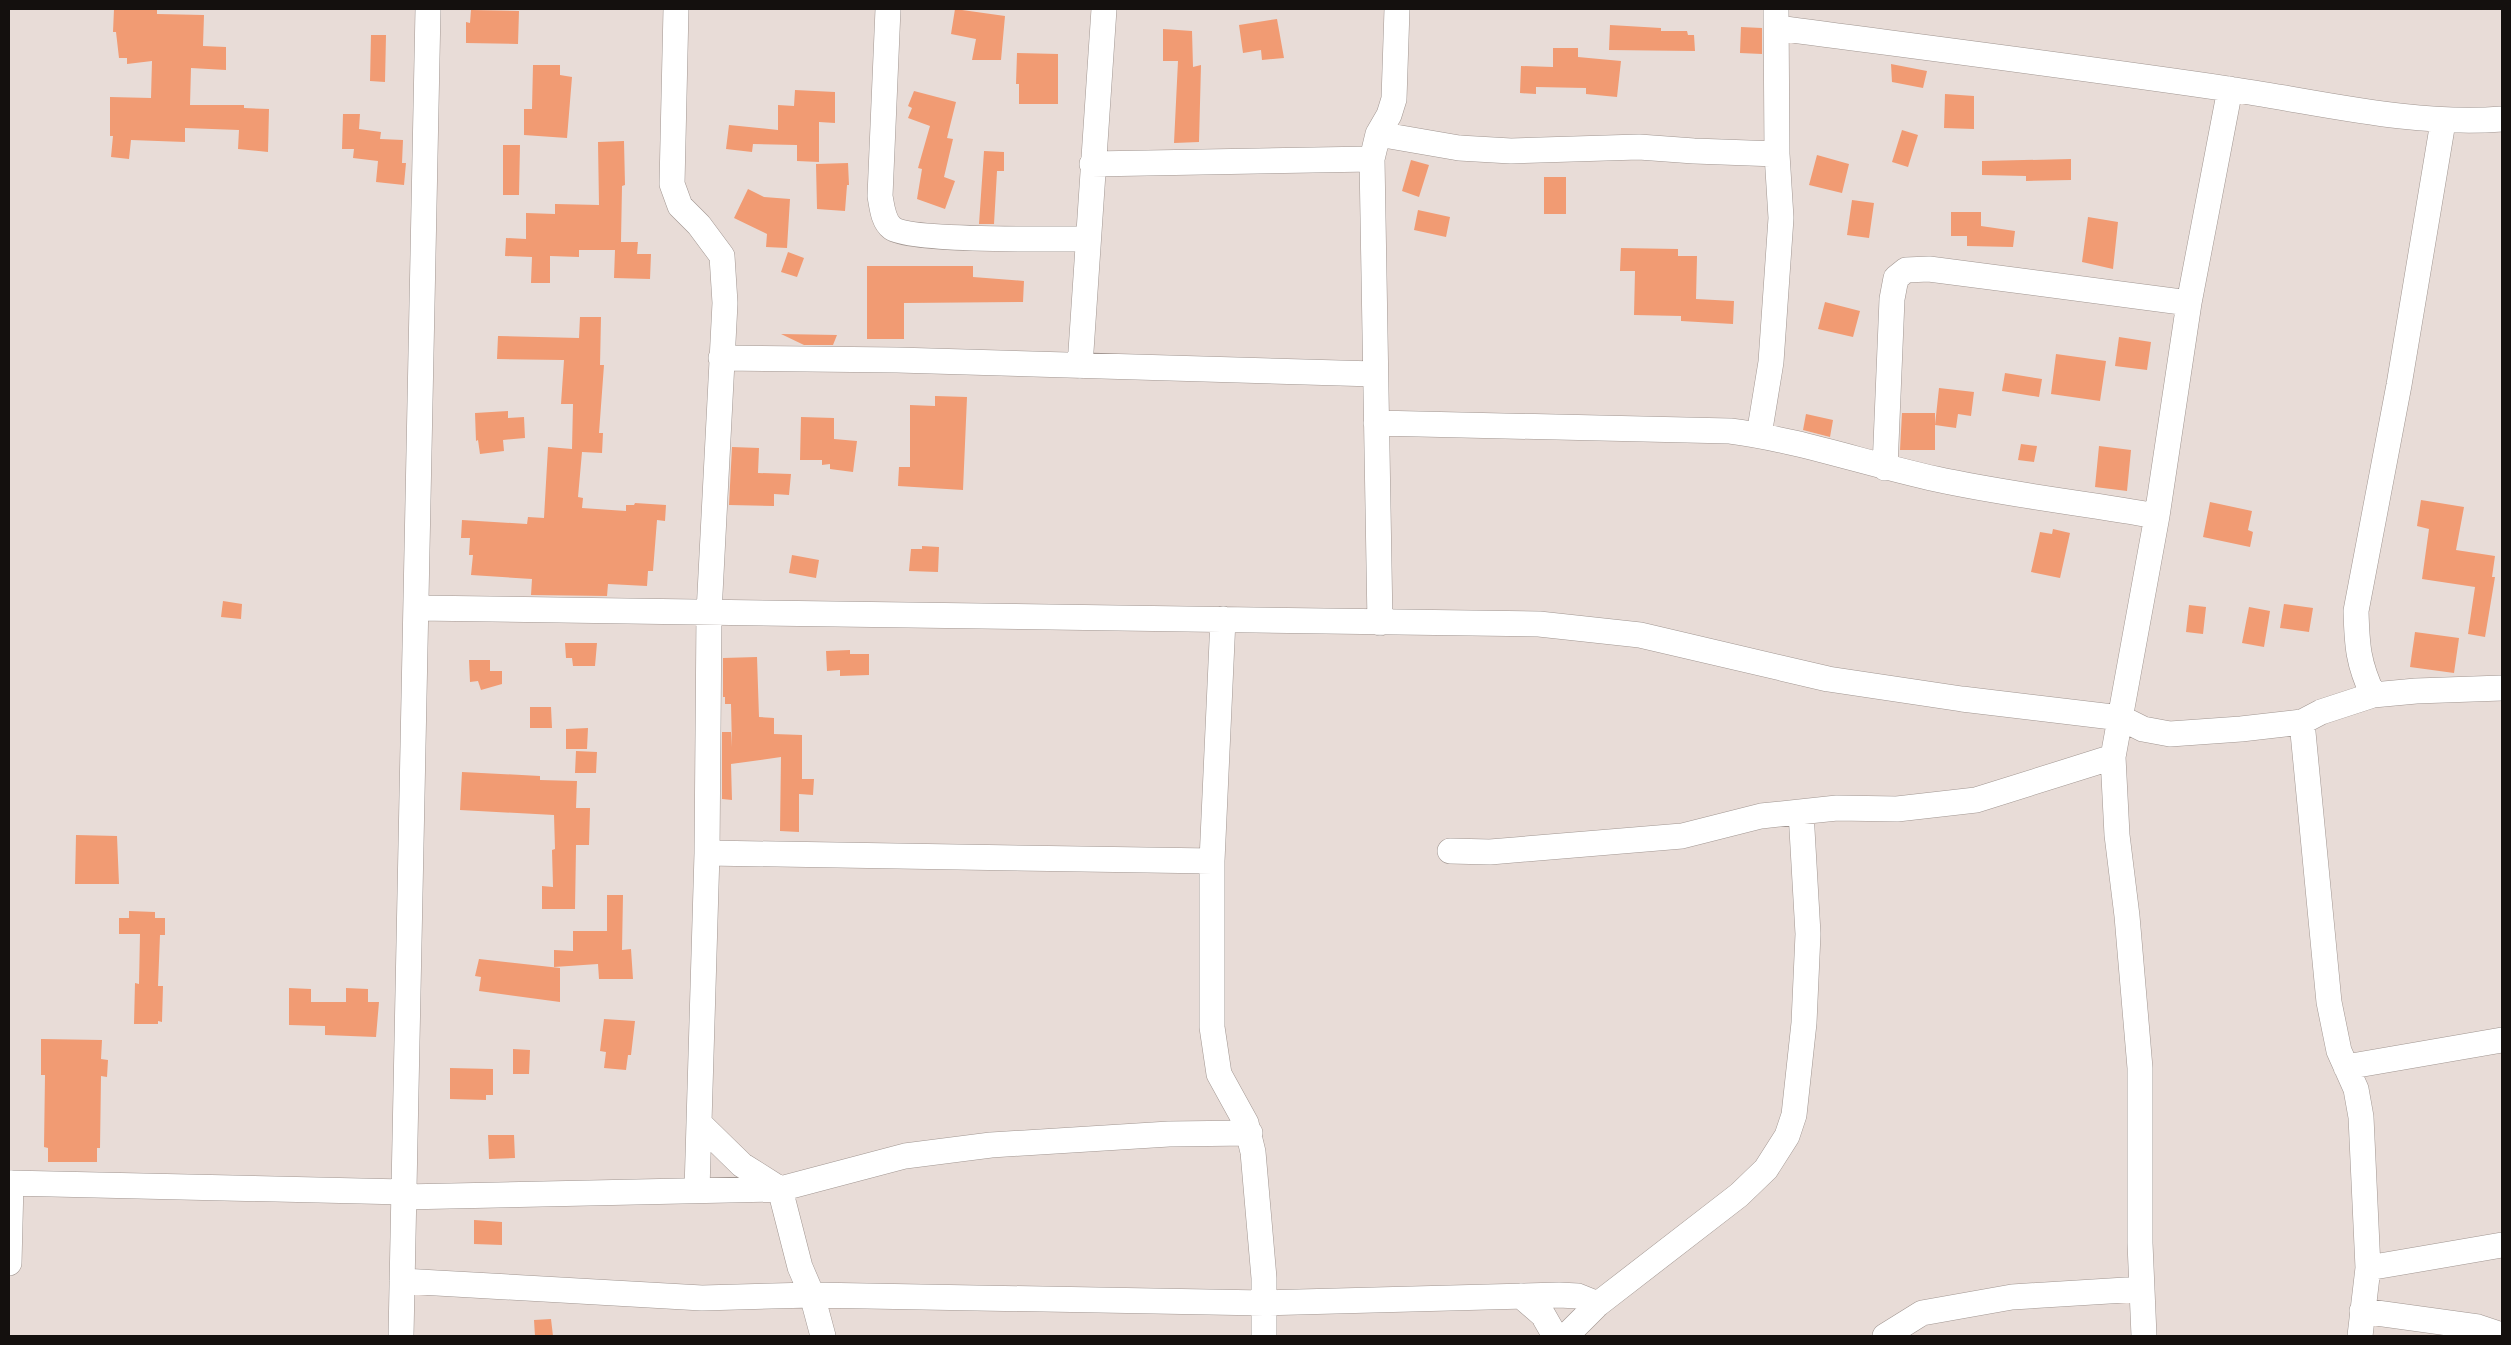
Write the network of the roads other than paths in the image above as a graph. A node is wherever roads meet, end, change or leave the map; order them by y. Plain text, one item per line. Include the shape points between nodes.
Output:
1 (428, 9) edge
2 (676, 9) edge
3 (888, 9) edge
4 (1104, 9) edge
5 (1397, 9) edge
6 (1776, 18) edge
7 (2230, 89) junction
8 (2502, 120) edge
9 (2443, 122) junction
10 (1378, 134) junction
11 (1777, 154) junction
12 (1372, 159) junction
13 (1092, 164) junction
14 (1087, 239) junction
15 (2189, 303) junction
16 (721, 358) junction
17 (1080, 366) junction
18 (1376, 374) junction
19 (1376, 423) junction
20 (1758, 434) junction
21 (1885, 468) junction
22 (2157, 516) junction
23 (416, 608) junction
24 (709, 613) junction
25 (1223, 619) junction
26 (1380, 623) junction
27 (2502, 688) edge
28 (2374, 695) junction
29 (2122, 718) junction
30 (2302, 722) junction
31 (2114, 757) junction
32 (1800, 812) junction
33 (1450, 851) dead end
34 (707, 853) junction
35 (1212, 861) junction
36 (2502, 1040) edge
37 (2346, 1068) junction
38 (699, 1123) junction
39 (1250, 1133) junction
40 (10, 1183) edge
41 (780, 1189) junction
42 (697, 1190) junction
43 (404, 1194) junction
44 (2502, 1245) edge
45 (9, 1263) edge
46 (2368, 1268) junction
47 (402, 1281) junction
48 (2142, 1289) junction
49 (812, 1295) junction
50 (1521, 1296) junction
51 (1264, 1303) junction
52 (1598, 1304) junction
53 (2362, 1311) junction
54 (2502, 1335) edge
55 (401, 1336) edge
56 (823, 1336) edge
57 (1264, 1336) edge
58 (1554, 1336) edge
59 (1566, 1336) edge
60 (1885, 1336) edge
61 (2144, 1336) edge
62 (2360, 1336) edge

1 - 23 street
2 - 16 street via 672,184 680,206 700,225 722,256 725,303
3 - 14 street via 880,196 885,220 893,229 930,236
4 - 13 street
5 - 10 street via 1394,99 1389,116
6 - 7 street
6 - 11 street
7 - 9 street
7 - 15 street
8 - 9 street
9 - 28 street via 2399,385 2356,611 2362,670
10 - 11 street via 1459,148 1510,151 1639,146
10 - 12 street
11 - 20 street via 1781,218 1777,292 1771,362
12 - 13 street
12 - 18 street
13 - 14 street
14 - 17 street
15 - 21 street via 1930,269 1906,270 1896,278 1892,300
15 - 22 street
16 - 17 street
16 - 24 street
17 - 18 street
18 - 19 street
19 - 20 street via 1730,430
19 - 26 street
20 - 21 street
21 - 22 street via 1964,486
22 - 29 street
23 - 24 street
23 - 43 street
24 - 25 street
24 - 34 street
25 - 26 street
25 - 35 street
26 - 29 street via 1539,624 1640,635 1828,679 1962,700
27 - 28 street
28 - 30 street via 2321,712
29 - 30 street via 2143,729 2170,734
29 - 31 street
30 - 37 street via 2329,1002 2339,1051
31 - 32 street via 1976,800 1897,809 1837,808
31 - 48 street via 2117,835 2140,1068
32 - 33 street via 1761,816 1682,836 1490,852
32 - 52 street via 1808,934 1794,1115 1787,1136 1766,1169 1739,1195
34 - 35 street
34 - 38 street
35 - 39 street via 1212,1027 1219,1074
36 - 37 street
37 - 46 street via 2356,1089 2361,1117
38 - 41 street via 742,1166
38 - 42 street
39 - 41 street via 1169,1134 991,1145 905,1156
39 - 51 street
40 - 43 street
40 - 45 street
41 - 42 street
41 - 49 street via 800,1267
42 - 43 street
43 - 47 street
44 - 46 street
46 - 53 street
47 - 49 street via 702,1298
47 - 55 street
48 - 60 street via 2012,1298 1922,1314
48 - 61 street
49 - 51 street
49 - 56 street
50 - 51 street
50 - 52 street via 1578,1296
50 - 58 street via 1543,1315
51 - 57 street
52 - 59 street
53 - 54 street via 2478,1327
53 - 62 street

